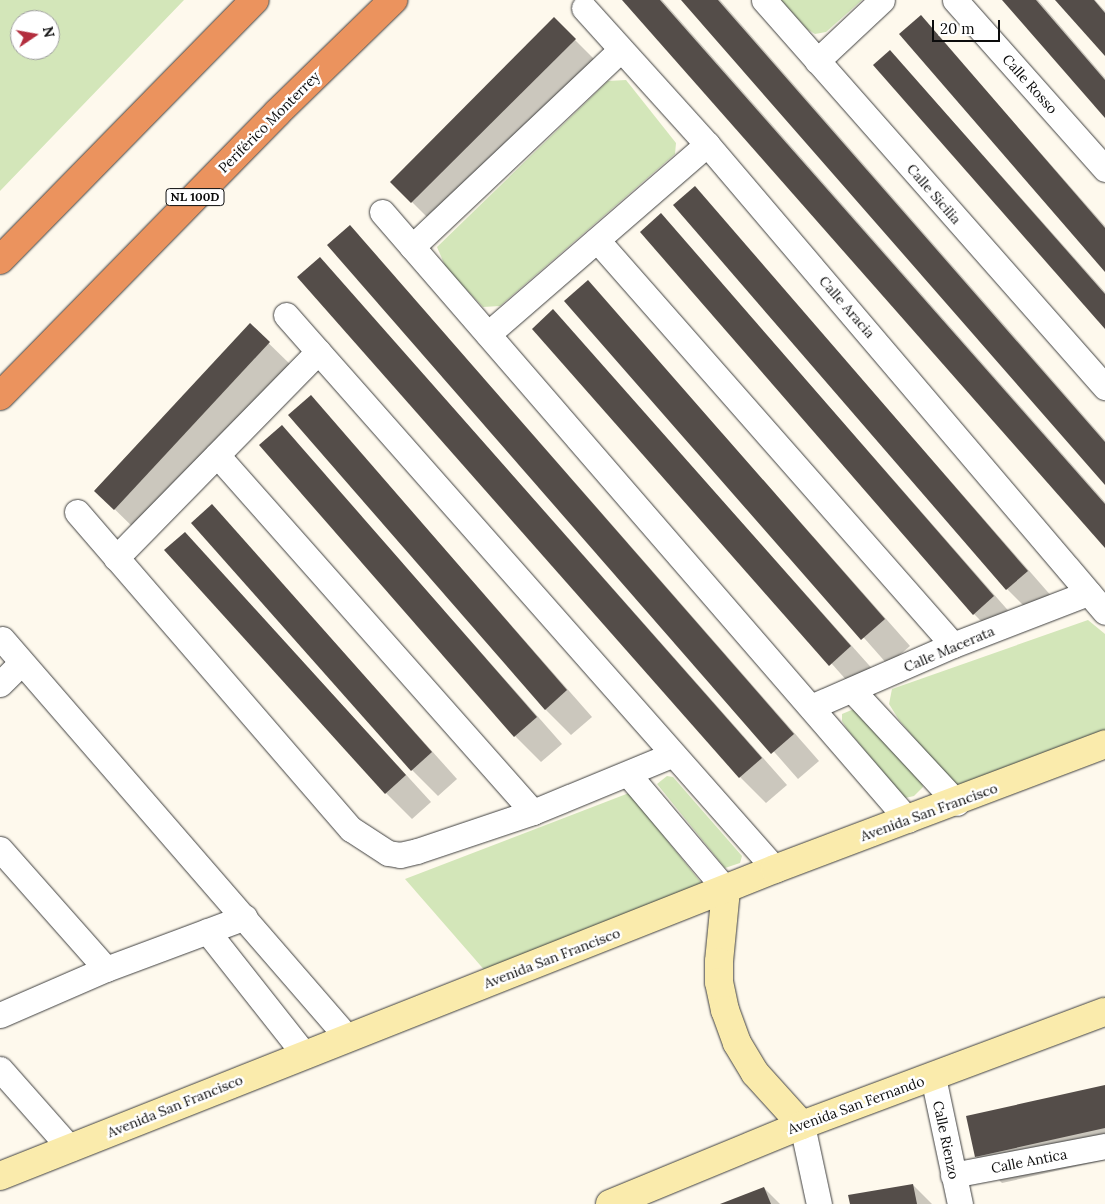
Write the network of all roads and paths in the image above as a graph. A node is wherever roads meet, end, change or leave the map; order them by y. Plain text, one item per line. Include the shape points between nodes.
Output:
1 (255, 0) edge
2 (392, 0) edge
3 (764, 0) edge
4 (882, 0) edge
5 (955, 0) edge
6 (584, 8) dead end
7 (620, 50) junction
8 (817, 61) junction
9 (707, 144) junction
10 (1105, 169) edge
11 (382, 212) dead end
12 (597, 240) junction
13 (412, 247) junction
14 (0, 260) edge
15 (286, 315) dead end
16 (488, 334) junction
17 (318, 352) junction
18 (1105, 387) edge
19 (0, 396) edge
20 (217, 455) junction
21 (77, 512) dead end
22 (116, 558) junction
23 (1088, 592) junction
24 (1105, 612) edge
25 (2, 639) dead end
26 (953, 645) junction
27 (21, 663) junction
28 (0, 684) edge
29 (852, 690) junction
30 (811, 707) junction
31 (1105, 744) edge
32 (672, 755) junction
33 (628, 774) junction
34 (957, 803) junction
35 (533, 812) junction
36 (908, 820) junction
37 (0, 849) edge
38 (775, 869) junction
39 (726, 890) junction
40 (245, 917) junction
41 (207, 931) junction
42 (106, 969) junction
43 (1105, 1012) edge
44 (0, 1015) edge
45 (347, 1037) junction
46 (304, 1054) junction
47 (0, 1069) edge
48 (933, 1077) junction
49 (802, 1125) junction
50 (1105, 1146) edge
51 (70, 1148) junction
52 (954, 1175) junction
53 (0, 1176) edge
54 (610, 1204) edge
55 (819, 1204) edge
56 (960, 1204) edge

1 - 14 highway
2 - 19 highway, Periférico Monterrey / NL 100D
3 - 8 street, Calle Sicilia
4 - 8 street
5 - 10 street, Calle Rosso
6 - 7 street, Calle Aracia
7 - 9 street, Calle Aracia
7 - 13 street
8 - 18 street, Calle Sicilia
9 - 12 street
9 - 23 street, Calle Aracia
11 - 13 street
12 - 16 street
12 - 26 street
13 - 16 street
15 - 17 street
16 - 30 street
17 - 20 street
17 - 32 street
20 - 22 street
20 - 35 street
21 - 22 street
22 - 35 street via 351,829 376,847 400,855
23 - 24 street, Calle Aracia
23 - 26 street, Calle Macerata
25 - 27 street
26 - 29 street, Calle Macerata
27 - 28 street
27 - 40 street
29 - 30 street, Calle Macerata
29 - 34 street
30 - 36 street
31 - 34 street, Avenida San Francisco
32 - 33 street
32 - 38 street
33 - 35 street
33 - 39 street
34 - 36 street, Avenida San Francisco
36 - 38 street, Avenida San Francisco
37 - 42 street
38 - 39 street, Avenida San Francisco
39 - 45 street, Avenida San Francisco
39 - 49 street via 719,962 725,1010 737,1043 755,1073
40 - 41 street
40 - 45 street
41 - 42 street
41 - 46 street
42 - 44 street
43 - 48 street, Avenida San Fernando
45 - 46 street, Avenida San Francisco
46 - 51 street, Avenida San Francisco
47 - 51 street
48 - 49 street, Avenida San Fernando
48 - 52 street, Calle Rienzo
49 - 54 street, Avenida San Fernando
49 - 55 street
50 - 52 street, Calle Antica
51 - 53 street, Avenida San Francisco
52 - 56 street, Calle Rienzo

